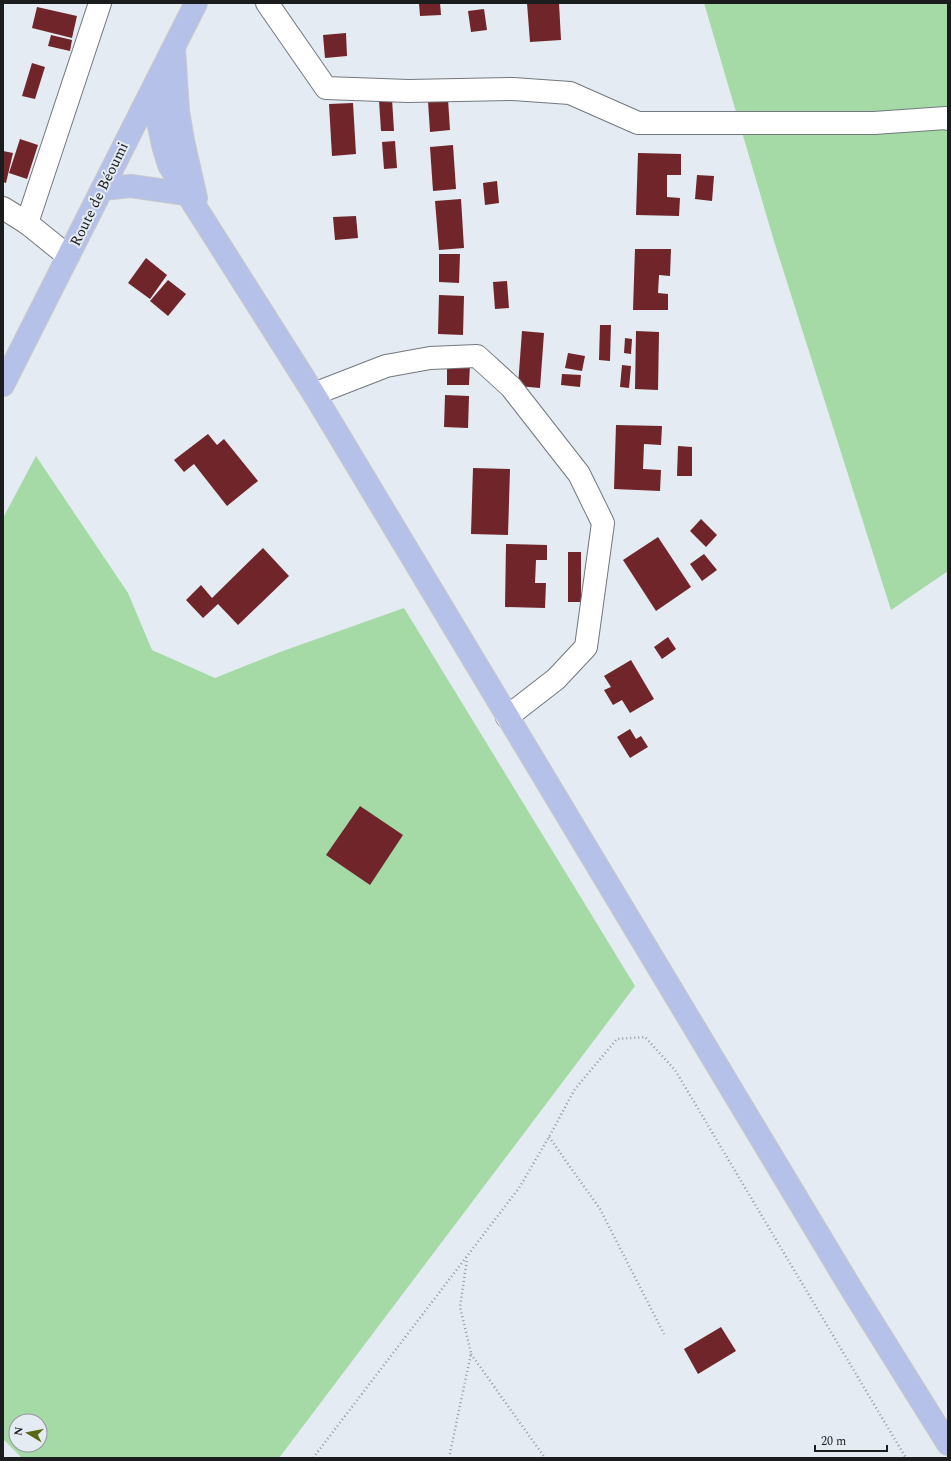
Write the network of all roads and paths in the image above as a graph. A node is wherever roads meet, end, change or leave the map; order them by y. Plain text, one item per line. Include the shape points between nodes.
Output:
1 (100, 3) edge
2 (196, 3) edge
3 (267, 3) edge
4 (174, 47) junction
5 (154, 88) junction
6 (948, 119) edge
7 (102, 189) junction
8 (186, 194) junction
9 (3, 208) edge
10 (200, 215) junction
11 (27, 223) junction
12 (68, 256) junction
13 (3, 384) edge
14 (314, 394) junction
15 (508, 717) junction
16 (549, 1137) junction
17 (467, 1258) junction
18 (664, 1334) dead end
19 (471, 1353) junction
20 (948, 1444) edge
21 (313, 1458) edge
22 (449, 1458) edge
23 (546, 1458) edge
24 (906, 1458) edge

1 - 11 street
2 - 4 main road, Route de Béoumi
3 - 6 street via 326,88 408,91 513,89 570,93 638,123 874,123
4 - 5 main road, Route de Béoumi
4 - 10 main road via 178,111
5 - 7 main road, Route de Béoumi via 129,132
5 - 8 main road via 161,142 169,165
7 - 8 main road via 132,186
7 - 12 main road, Route de Béoumi
8 - 10 main road
9 - 11 street
10 - 14 main road
11 - 12 street
12 - 13 main road, Route de Béoumi
14 - 15 main road
14 - 15 street via 386,366 430,358 477,356 511,387 579,474 603,523 586,647 556,679
15 - 20 main road via 852,1290
16 - 17 path via 519,1188
16 - 18 path via 600,1209
16 - 24 path via 575,1089 617,1039 645,1037 675,1070
17 - 19 path via 460,1307
17 - 21 path
19 - 22 path
19 - 23 path

